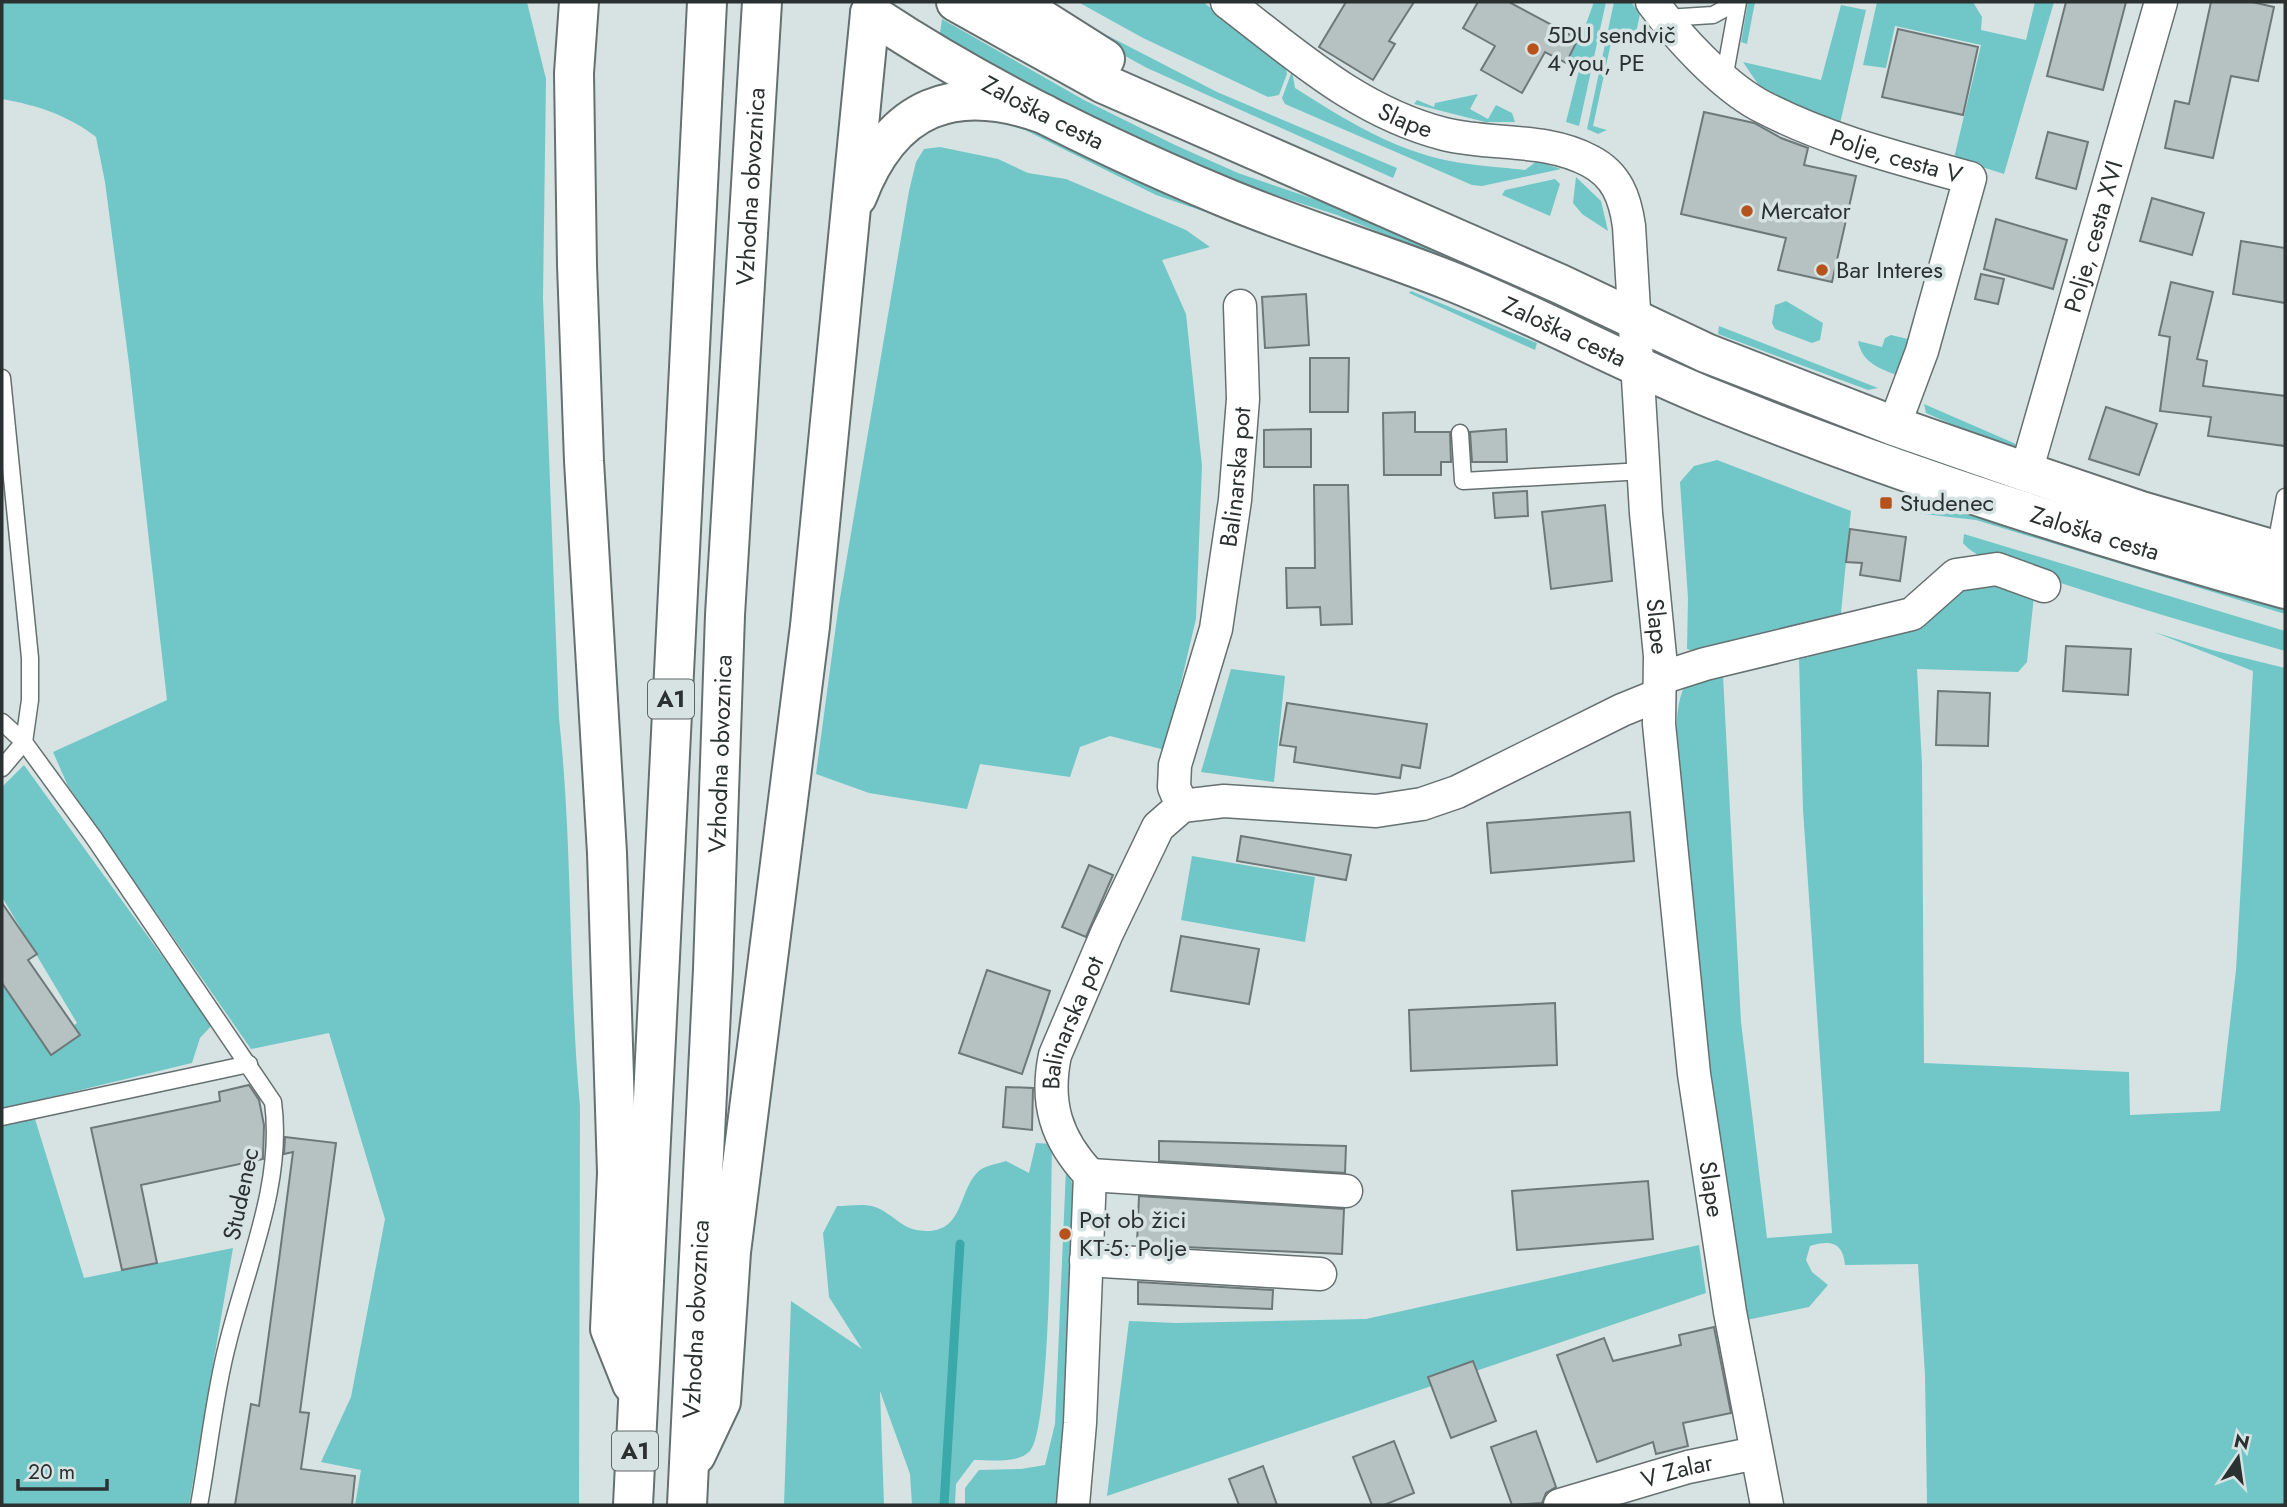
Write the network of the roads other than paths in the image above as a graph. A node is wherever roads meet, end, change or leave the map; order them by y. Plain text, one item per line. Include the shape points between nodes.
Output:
1 (565, 2) edge
2 (579, 2) edge
3 (707, 2) edge
4 (762, 2) edge
5 (956, 2) edge
6 (1015, 2) edge
7 (1227, 2) edge
8 (1737, 2) edge
9 (2161, 2) edge
10 (1658, 10) edge
11 (574, 73) junction
12 (1724, 79) junction
13 (1044, 114) junction
14 (1191, 122) junction
15 (848, 225) junction
16 (1240, 306) dead end
17 (1635, 318) junction
18 (1638, 366) junction
19 (2, 378) edge
20 (1894, 426) junction
21 (1460, 433) dead end
22 (1644, 471) junction
23 (2026, 472) junction
24 (2285, 497) edge
25 (2280, 551) edge
26 (2044, 586) dead end
27 (2285, 589) edge
28 (1660, 687) junction
29 (2, 722) edge
30 (24, 742) junction
31 (2, 768) edge
32 (1182, 806) junction
33 (249, 1064) junction
34 (2, 1117) edge
35 (1090, 1175) junction
36 (1346, 1191) dead end
37 (1086, 1260) junction
38 (1320, 1274) dead end
39 (637, 1396) junction
40 (1756, 1453) junction
41 (688, 1489) edge
42 (199, 1505) edge
43 (633, 1505) edge
44 (1073, 1505) edge
45 (1560, 1505) edge
46 (1767, 1505) edge

1 - 11 main road
2 - 11 main road
3 - 39 main road, Vzhodna obvoznica / A1
4 - 41 main road, Vzhodna obvoznica / A1 via 725,615
5 - 14 main road, Zaloška cesta via 1101,83
6 - 14 main road via 1110,62
7 - 17 street, Slape via 1333,84 1376,108 1418,126 1472,140 1562,149 1600,167 1617,184 1627,208
8 - 10 lane via 1713,15
8 - 12 lane
9 - 23 street, Polje, cesta XVI
10 - 12 street, Polje, cesta V
11 - 39 main road via 584,461 607,853 617,1173 610,1329
12 - 20 street, Polje, cesta V via 1757,104 1840,141 1970,178 1922,351
13 - 15 main road via 986,99 951,102 916,116 872,165
13 - 15 main road, Zaloška cesta via 870,13
13 - 18 main road, Zaloška cesta via 1228,199 1451,281
14 - 17 main road, Zaloška cesta
15 - 41 main road via 810,626 731,1252 721,1402
16 - 32 street, Balinarska pot via 1242,399 1235,500 1216,629 1175,765 1174,787
17 - 18 street, Slape
17 - 20 main road, Zaloška cesta via 1706,353
18 - 22 street, Slape
18 - 27 main road, Zaloška cesta via 1736,408 1956,489 2079,531
19 - 30 lane via 30,658
20 - 23 main road, Zaloška cesta
21 - 22 lane via 1463,481
22 - 28 street, Slape
23 - 25 main road, Zaloška cesta
24 - 25 lane
26 - 28 street via 1997,569 1956,575 1912,614 1705,664
28 - 32 street via 1457,792 1422,804 1376,811 1224,801
28 - 40 street, Slape via 1659,724 1694,1074
29 - 30 lane, Studenec
30 - 31 lane
30 - 33 lane, Studenec
32 - 35 street, Balinarska pot via 1158,827 1055,1055 1049,1091 1054,1120 1074,1158
33 - 34 lane
33 - 42 lane, Studenec via 273,1102 273,1171 227,1345
35 - 36 street
35 - 37 street
37 - 38 street
37 - 44 street
39 - 43 main road, Vzhodna obvoznica / A1
40 - 45 street, V Zalar via 1688,1467
40 - 46 street, Slape

